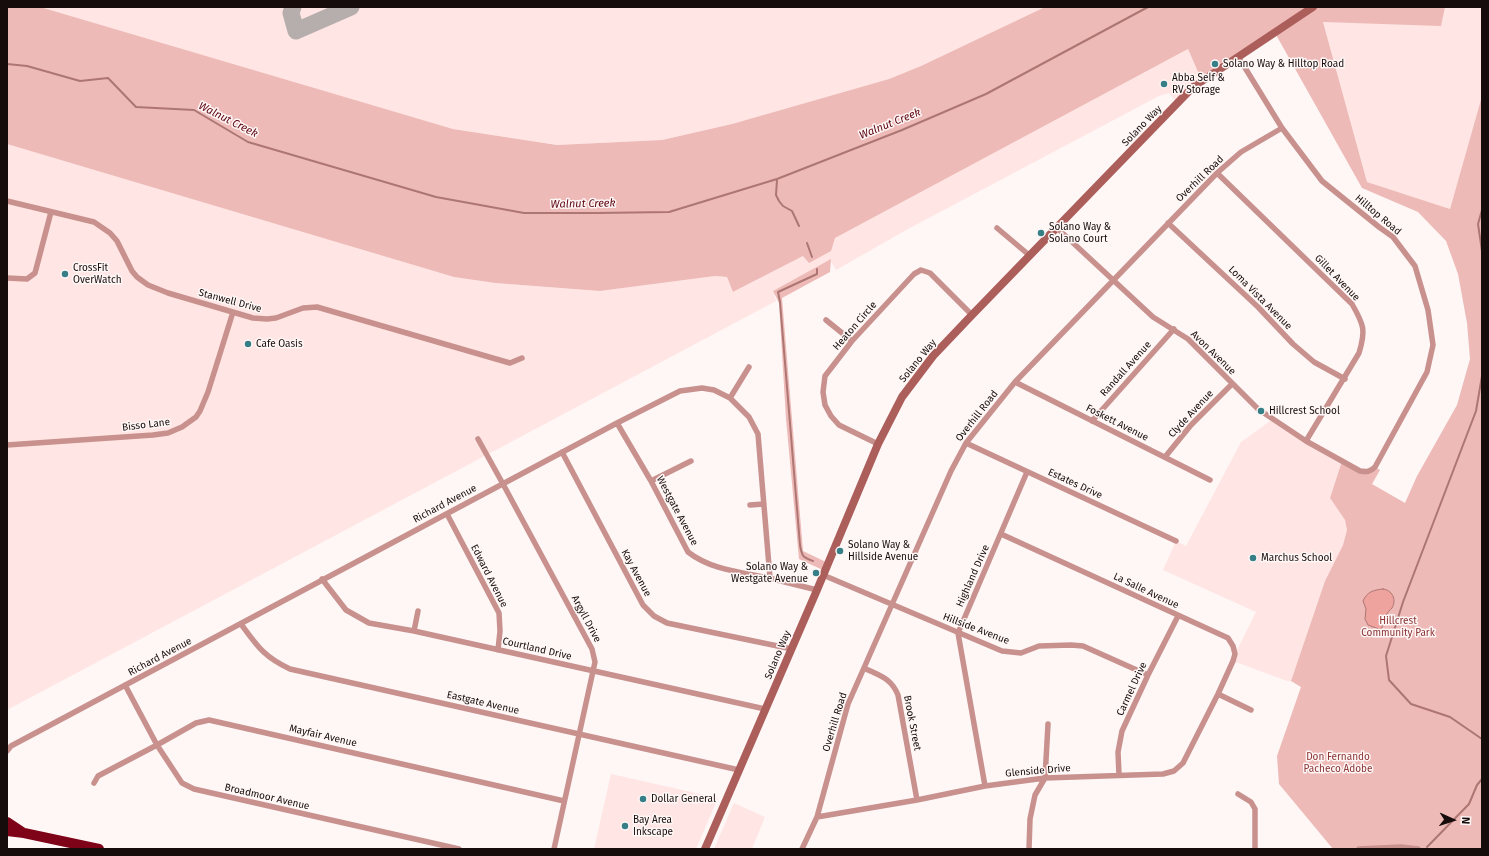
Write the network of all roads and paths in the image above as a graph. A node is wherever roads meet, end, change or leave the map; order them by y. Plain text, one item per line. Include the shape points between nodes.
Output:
1 (1313, 7) edge
2 (1239, 58) junction
3 (1282, 128) junction
4 (1217, 173) junction
5 (7, 201) edge
6 (50, 212) junction
7 (1168, 223) junction
8 (997, 228) dead end
9 (1057, 228) junction
10 (1029, 255) junction
11 (7, 278) edge
12 (1113, 280) junction
13 (234, 312) junction
14 (972, 315) junction
15 (826, 320) dead end
16 (1174, 330) junction
17 (852, 341) junction
18 (522, 358) dead end
19 (749, 367) dead end
20 (1345, 379) junction
21 (1015, 382) junction
22 (1232, 384) junction
23 (730, 398) junction
24 (1092, 421) junction
25 (618, 423) junction
26 (478, 440) dead end
27 (1306, 441) junction
28 (966, 443) junction
29 (878, 444) junction
30 (7, 445) edge
31 (562, 452) junction
32 (1165, 457) junction
33 (691, 461) dead end
34 (1027, 472) junction
35 (1369, 472) joint
36 (1210, 480) dead end
37 (651, 481) junction
38 (504, 484) junction
39 (764, 504) junction
40 (750, 505) dead end
41 (447, 514) junction
42 (1002, 534) junction
43 (1176, 541) dead end
44 (823, 575) junction
45 (770, 578) junction
46 (322, 579) junction
47 (817, 590) junction
48 (891, 605) junction
49 (418, 611) dead end
50 (1178, 616) junction
51 (241, 624) junction
52 (414, 631) junction
53 (958, 633) junction
54 (792, 649) junction
55 (498, 650) junction
56 (864, 668) junction
57 (594, 671) junction
58 (1148, 675) junction
59 (125, 685) junction
60 (1218, 694) junction
61 (765, 710) junction
62 (1251, 710) dead end
63 (1048, 724) dead end
64 (578, 734) junction
65 (157, 745) junction
66 (7, 751) edge
67 (739, 770) junction
68 (1119, 775) junction
69 (1045, 778) junction
70 (94, 783) dead end
71 (985, 786) junction
72 (1238, 794) dead end
73 (564, 800) junction
74 (917, 800) junction
75 (817, 817) junction
76 (7, 822) edge
77 (7, 831) edge
78 (24, 833) junction
79 (99, 849) edge
80 (459, 849) edge
81 (554, 849) edge
82 (705, 849) edge
83 (802, 849) edge
84 (1029, 849) edge
85 (1255, 849) edge
86 (1359, 849) edge
87 (1418, 849) edge

1 - 2 street, Solano Way
2 - 3 street, Hilltop Road
2 - 9 street, Solano Way via 1194,87
3 - 4 street, Overhill Road via 1242,152
3 - 35 street, Hilltop Road via 1322,181 1392,237 1414,266 1428,310 1433,345 1427,372 1375,466
4 - 7 street, Overhill Road
4 - 20 street, Gillet Avenue via 1352,304 1362,321 1363,338 1359,353
5 - 6 street, Stanwell Drive
6 - 11 street via 35,273 27,279
6 - 13 street, Stanwell Drive via 84,219 102,226 117,242 132,272 148,285
7 - 12 street, Overhill Road
7 - 20 street, Loma Vista Avenue via 1258,307 1298,349 1314,362
8 - 10 street
9 - 10 street, Solano Way
9 - 12 street, Avon Avenue
10 - 14 street, Solano Way
12 - 16 street, Avon Avenue via 1153,317
12 - 21 street, Overhill Road
13 - 18 street, Stanwell Drive via 267,319 303,308 317,307 510,363
13 - 30 street, Bisso Lane via 204,402 196,417 182,427 154,435
14 - 17 street, Heaton Circle via 930,273 921,270 914,274
14 - 29 street, Solano Way via 933,356 902,397
15 - 17 street
16 - 22 street, Avon Avenue via 1188,339
16 - 24 street, Randall Avenue
17 - 29 street, Heaton Circle via 825,376 825,405 839,425
19 - 23 street
20 - 27 street, Gillet Avenue
21 - 24 street, Foskett Avenue
21 - 28 street, Overhill Road
22 - 27 street, Avon Avenue via 1258,409
22 - 32 street, Clyde Avenue via 1191,425
23 - 25 street, Richard Avenue via 714,390 702,388 680,391
23 - 39 street, Richard Avenue via 749,416 758,434
24 - 32 street, Foskett Avenue
25 - 31 street, Richard Avenue
25 - 37 street, Westgate Avenue
26 - 38 street, Argyll Drive
27 - 35 street, Avon Avenue via 1360,471
28 - 34 street, Estates Drive
28 - 48 street, Overhill Road
29 - 44 street, Solano Way
31 - 38 street, Richard Avenue
31 - 54 street, Kay Avenue via 642,606 667,623
32 - 36 street, Foskett Avenue
33 - 37 street
34 - 42 street, Highland Drive
34 - 43 street, Estates Drive
37 - 45 street, Westgate Avenue via 688,552 713,566
38 - 41 street, Richard Avenue
38 - 57 street, Argyll Drive via 592,649
39 - 40 street
39 - 45 street, Richard Avenue
41 - 46 street, Richard Avenue
41 - 55 street, Edward Avenue via 499,612
42 - 50 street, La Salle Avenue
42 - 53 street, Highland Drive
44 - 47 street, Solano Way
44 - 48 street, Hillside Avenue
45 - 47 street, Westgate Avenue
46 - 51 street, Richard Avenue
46 - 52 street, Courtland Drive via 346,610 369,622
47 - 54 street, Solano Way
48 - 53 street, Hillside Avenue
48 - 56 street, Overhill Road
49 - 52 street
50 - 58 street, Carmel Drive
50 - 60 street, La Salle Avenue via 1228,638 1233,646 1233,661
51 - 59 street, Richard Avenue
51 - 64 street, Eastgate Avenue via 264,654 290,669
52 - 55 street, Courtland Drive
53 - 58 street, Hillside Avenue via 1002,651 1021,653 1040,646 1083,646
53 - 71 street
54 - 61 street, Solano Way
55 - 57 street, Courtland Drive
56 - 74 street, Brook Street via 889,680 895,686
56 - 75 street, Overhill Road via 848,704
57 - 61 street, Courtland Drive
57 - 64 street, Argyll Drive
58 - 68 street, Carmel Drive via 1122,731 1118,752
59 - 65 street, Broadmoor Avenue
59 - 66 street, Richard Avenue via 11,746
60 - 62 street
60 - 68 street, Glenside Drive via 1183,763 1174,771 1163,774
61 - 67 street, Solano Way
63 - 69 street
64 - 67 street, Eastgate Avenue
64 - 73 street, Argyll Drive
65 - 70 street, Mayfair Avenue via 98,776
65 - 73 street, Mayfair Avenue via 196,723 209,720
65 - 80 street, Broadmoor Avenue via 182,783 194,789
67 - 82 street, Solano Way
68 - 69 street, Glenside Drive
69 - 71 street, Glenside Drive
69 - 84 street via 1035,796
71 - 74 street, Glenside Drive
72 - 85 street via 1251,802 1255,809
73 - 81 street, Argyll Drive
74 - 75 street, Glenside Drive
75 - 83 street, Overhill Road
76 - 78 highway
77 - 78 highway
78 - 79 highway
86 - 87 street

